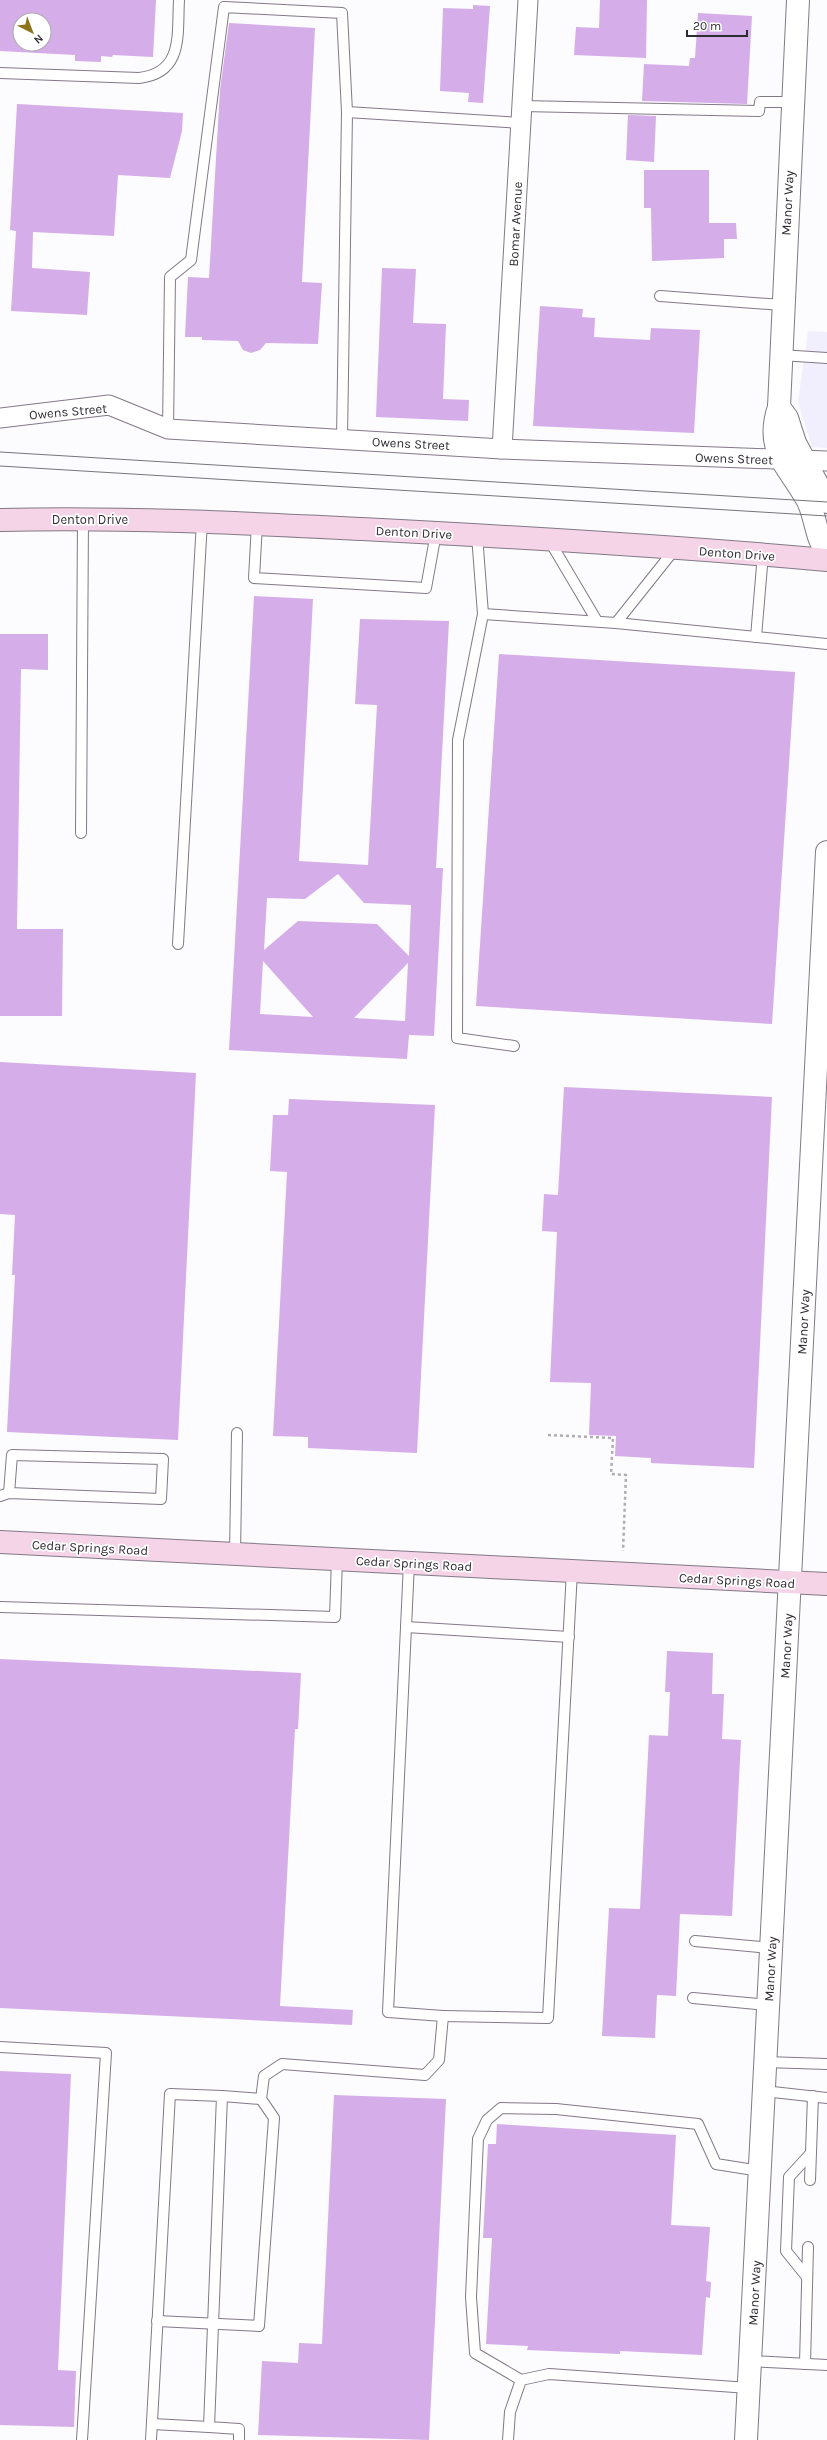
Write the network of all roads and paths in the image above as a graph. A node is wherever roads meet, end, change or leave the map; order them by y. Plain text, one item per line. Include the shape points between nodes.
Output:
1 (179, 0) edge
2 (528, 0) edge
3 (798, 0) edge
4 (0, 73) edge
5 (792, 102) junction
6 (347, 112) junction
7 (522, 115) junction
8 (660, 296) dead end
9 (782, 304) junction
10 (780, 355) junction
11 (827, 358) edge
12 (779, 407) junction
13 (0, 418) edge
14 (168, 430) junction
15 (342, 439) junction
16 (502, 449) junction
17 (782, 460) junction
18 (804, 460) junction
19 (827, 461) edge
20 (826, 498) edge
21 (83, 518) junction
22 (0, 520) edge
23 (202, 521) junction
24 (257, 524) junction
25 (436, 533) junction
26 (478, 535) junction
27 (549, 540) junction
28 (675, 549) junction
29 (827, 553) edge
30 (763, 554) junction
31 (827, 560) edge
32 (483, 614) junction
33 (597, 621) junction
34 (616, 623) junction
35 (756, 637) junction
36 (827, 644) edge
37 (81, 833) dead end
38 (827, 852) edge
39 (178, 944) dead end
40 (514, 1046) dead end
41 (237, 1433) dead end
42 (548, 1435) dead end
43 (4, 1495) edge
44 (0, 1542) edge
45 (623, 1551) dead end
46 (235, 1554) junction
47 (337, 1559) junction
48 (409, 1563) junction
49 (572, 1571) junction
50 (789, 1582) junction
51 (827, 1584) edge
52 (0, 1607) edge
53 (406, 1627) junction
54 (569, 1637) junction
55 (695, 1941) dead end
56 (771, 1948) junction
57 (693, 1998) dead end
58 (768, 2005) junction
59 (443, 2016) junction
60 (0, 2047) edge
61 (765, 2062) junction
62 (827, 2064) edge
63 (764, 2091) junction
64 (222, 2096) junction
65 (813, 2096) junction
66 (827, 2098) edge
67 (261, 2099) junction
68 (811, 2152) junction
69 (760, 2171) junction
70 (810, 2180) dead end
71 (808, 2247) dead end
72 (808, 2277) junction
73 (158, 2321) junction
74 (213, 2324) junction
75 (750, 2360) junction
76 (805, 2364) junction
77 (827, 2365) edge
78 (521, 2380) junction
79 (749, 2388) junction
80 (152, 2424) junction
81 (209, 2427) junction
82 (82, 2440) edge
83 (151, 2440) edge
84 (239, 2440) edge
85 (508, 2440) edge
86 (746, 2440) edge

1 - 4 lane via 176,50 166,68 158,73 139,78
2 - 7 street, Bomar Avenue
3 - 5 street, Manor Way
5 - 7 lane via 760,102 759,111
5 - 9 street, Manor Way
6 - 7 lane
6 - 14 lane via 342,13 224,8 191,260 170,277
6 - 15 lane
7 - 16 street, Bomar Avenue
8 - 9 lane
9 - 10 street, Manor Way
10 - 11 lane
10 - 12 street, Manor Way
12 - 17 street, Manor Way via 773,423 775,442
12 - 18 street via 787,418
13 - 14 street, Owens Street via 109,405
14 - 15 street, Owens Street
15 - 16 street, Owens Street
16 - 17 street, Owens Street
17 - 18 street, Owens Street
17 - 29 street, Manor Way via 808,501 822,546
18 - 19 street, Owens Street
18 - 20 street
21 - 22 main road, Denton Drive
21 - 23 main road, Denton Drive
21 - 37 lane
23 - 24 main road, Denton Drive
23 - 39 lane
24 - 25 main road, Denton Drive
24 - 25 lane via 254,578 426,588
25 - 26 main road, Denton Drive
26 - 27 main road, Denton Drive
26 - 32 lane
27 - 28 main road, Denton Drive
27 - 33 lane
28 - 30 main road, Denton Drive
28 - 34 lane
30 - 31 main road, Denton Drive
30 - 35 lane
32 - 33 lane
32 - 40 lane via 458,740 457,1038
33 - 34 lane
34 - 35 lane
35 - 36 lane
38 - 50 street, Manor Way
41 - 46 lane
42 - 45 path via 613,1438 611,1474 626,1475
43 - 43 lane via 12,1455 163,1459 161,1499
44 - 46 main road, Cedar Springs Road
46 - 47 main road, Cedar Springs Road
47 - 48 main road, Cedar Springs Road
47 - 52 lane via 335,1617
48 - 49 main road, Cedar Springs Road
48 - 53 lane
49 - 50 main road, Cedar Springs Road
49 - 54 lane
50 - 51 main road, Cedar Springs Road
50 - 56 street, Manor Way
53 - 54 lane
53 - 59 lane via 388,2012
54 - 59 lane via 548,2018
55 - 56 lane
56 - 58 street, Manor Way
57 - 58 lane
58 - 61 street, Manor Way
59 - 67 lane via 439,2060 425,2075 282,2064 264,2076
60 - 82 lane via 106,2053
61 - 62 lane
61 - 63 street, Manor Way
63 - 65 lane
63 - 69 street, Manor Way
64 - 67 lane
64 - 73 lane via 170,2094
64 - 74 lane
65 - 66 lane
65 - 68 lane
67 - 74 lane via 274,2118 260,2326
68 - 70 lane
68 - 72 lane via 789,2177 786,2251
69 - 75 street, Manor Way
69 - 78 lane via 716,2164 698,2124 556,2108 501,2108 487,2120 478,2139 471,2297 475,2353
71 - 72 lane
72 - 76 lane
73 - 74 lane
73 - 80 lane
74 - 81 lane
75 - 76 lane
75 - 79 street, Manor Way
76 - 77 lane
78 - 79 lane via 549,2374
78 - 85 lane via 510,2412
79 - 86 street, Manor Way
80 - 81 lane
80 - 83 lane
81 - 84 lane via 239,2429

